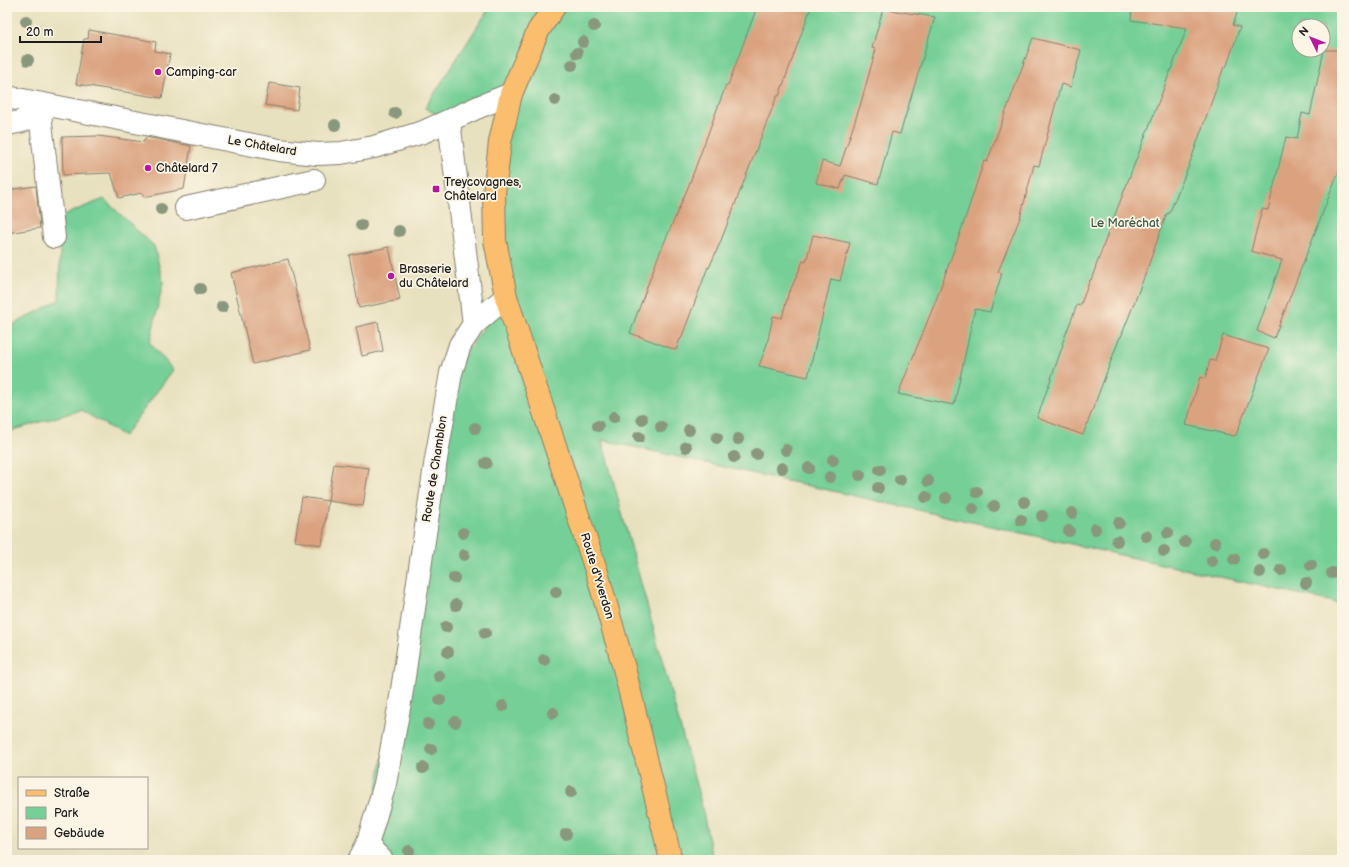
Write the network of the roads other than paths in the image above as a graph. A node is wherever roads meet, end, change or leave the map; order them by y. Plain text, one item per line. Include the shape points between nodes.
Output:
1 (554, 7) edge
2 (511, 94) junction
3 (7, 97) edge
4 (44, 110) junction
5 (449, 121) junction
6 (7, 124) edge
7 (314, 180) dead end
8 (186, 208) dead end
9 (54, 237) dead end
10 (506, 297) junction
11 (474, 324) junction
12 (369, 855) edge
13 (671, 860) edge

1 - 2 main road via 538,31
2 - 5 street, Le Châtelard
2 - 10 main road via 500,142 494,194 495,240
3 - 4 street, Le Châtelard
4 - 5 street, Le Châtelard via 279,150 317,154 374,147
4 - 6 street via 19,122
4 - 9 street
5 - 11 street
7 - 8 street
10 - 11 street, Route de Chamblon
10 - 13 main road, Route d'Yverdon via 598,576 624,668
11 - 12 street, Route de Chamblon via 460,345 450,373 401,697

